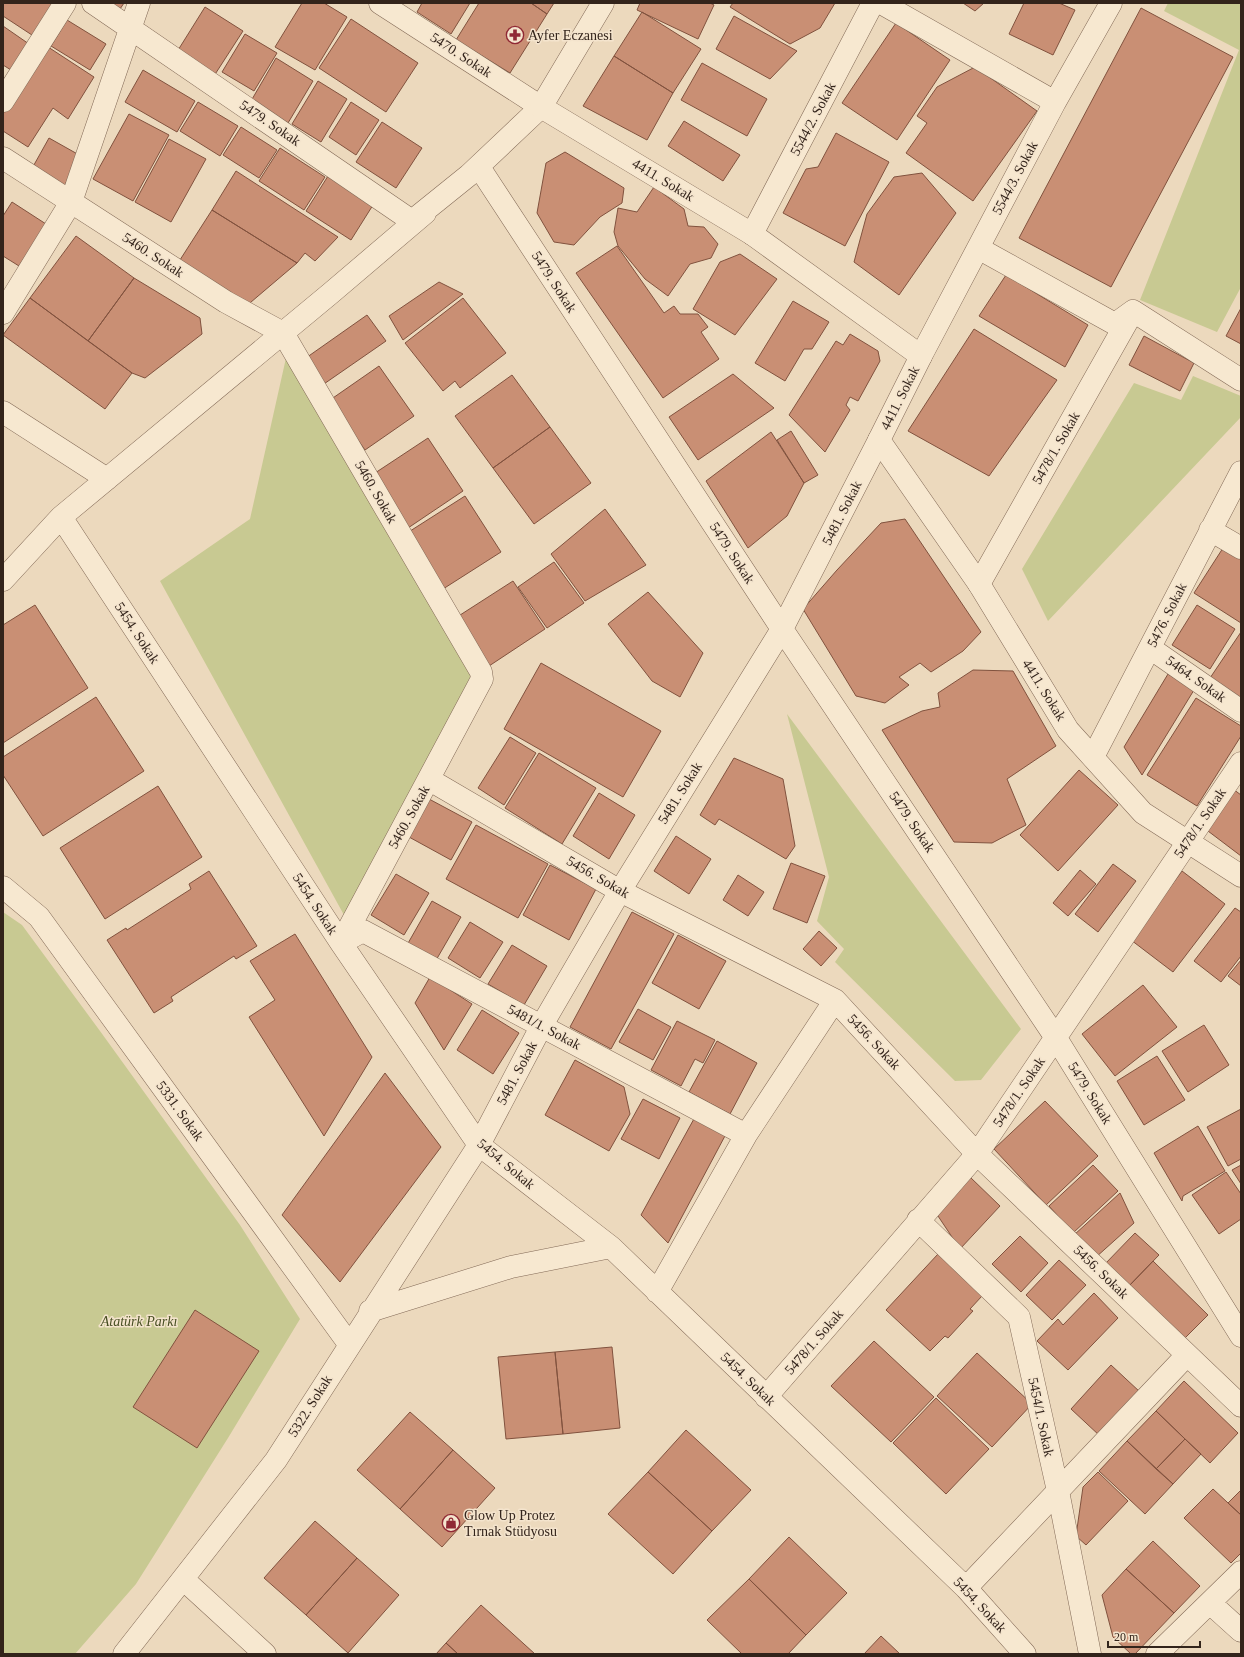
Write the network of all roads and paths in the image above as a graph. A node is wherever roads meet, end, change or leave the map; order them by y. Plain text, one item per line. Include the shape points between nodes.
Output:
1 (65, 3) edge
2 (93, 3) edge
3 (139, 3) edge
4 (380, 3) edge
5 (603, 3) edge
6 (873, 3) edge
7 (880, 3) edge
8 (1111, 3) edge
9 (132, 28) junction
10 (3, 101) edge
11 (1055, 102) junction
12 (541, 107) junction
13 (3, 158) edge
14 (479, 167) junction
15 (71, 202) junction
16 (752, 234) junction
17 (978, 248) junction
18 (1133, 311) junction
19 (3, 313) edge
20 (283, 333) junction
21 (922, 356) junction
22 (1241, 380) edge
23 (3, 412) edge
24 (879, 440) junction
25 (1241, 472) edge
26 (107, 479) junction
27 (61, 517) junction
28 (1210, 530) junction
29 (1241, 548) edge
30 (3, 580) edge
31 (979, 584) junction
32 (782, 629) junction
33 (1150, 648) junction
34 (1241, 711) edge
35 (1093, 757) junction
36 (1241, 763) edge
37 (430, 780) junction
38 (1187, 841) junction
39 (1241, 876) edge
40 (3, 887) edge
41 (620, 891) junction
42 (341, 943) junction
43 (835, 1000) junction
44 (542, 1026) junction
45 (1056, 1038) junction
46 (746, 1135) junction
47 (479, 1145) junction
48 (977, 1154) junction
49 (918, 1220) junction
50 (611, 1247) junction
51 (657, 1292) junction
52 (370, 1311) junction
53 (1241, 1336) edge
54 (349, 1344) junction
55 (1186, 1355) junction
56 (766, 1397) junction
57 (1241, 1406) edge
58 (1058, 1492) junction
59 (1241, 1572) edge
60 (183, 1579) junction
61 (966, 1588) junction
62 (1210, 1603) junction
63 (1241, 1631) edge
64 (124, 1654) edge
65 (265, 1654) edge
66 (1025, 1654) edge
67 (1090, 1654) edge
68 (1157, 1654) edge

1 - 10 street
2 - 9 street, 5479. Sokak
3 - 9 street
4 - 12 street, 5470. Sokak
5 - 12 street
6 - 16 street, 5544/2. Sokak
7 - 11 street
8 - 11 street, 5544/3. Sokak
9 - 14 street, 5479. Sokak via 412,221
9 - 15 street
11 - 17 street, 5544/3. Sokak
12 - 14 street
12 - 16 street, 4411. Sokak
13 - 15 street, 5460. Sokak
14 - 20 street
14 - 32 street, 5479. Sokak
15 - 19 street
15 - 20 street, 5460. Sokak via 226,302
16 - 21 street, 4411. Sokak
17 - 18 street via 1115,324
17 - 21 street, 5544/3. Sokak
18 - 22 street
18 - 31 street, 5478/1. Sokak
20 - 26 street
20 - 37 street, 5460. Sokak via 481,672 482,679
21 - 24 street, 4411. Sokak
23 - 26 street
24 - 31 street, 4411. Sokak
24 - 32 street, 5481. Sokak
25 - 28 street, 5476. Sokak
26 - 27 street
27 - 30 street
27 - 42 street, 5454. Sokak
28 - 29 street
28 - 33 street, 5476. Sokak
31 - 35 street, 4411. Sokak via 1068,730
32 - 41 street, 5481. Sokak
32 - 45 street, 5479. Sokak
33 - 34 street, 5464. Sokak
33 - 35 street, 5476. Sokak
35 - 38 street, 4411. Sokak via 1143,813
36 - 38 street, 5478/1. Sokak
37 - 41 street, 5456. Sokak
37 - 42 street, 5460. Sokak
38 - 39 street, 4411. Sokak
38 - 45 street, 5478/1. Sokak
40 - 54 street, 5331. Sokak via 39,917
41 - 43 street, 5456. Sokak
41 - 44 street, 5481. Sokak
42 - 44 street, 5481/1. Sokak via 363,931
42 - 47 street, 5454. Sokak
43 - 46 street
43 - 48 street, 5456. Sokak
44 - 46 street, 5481/1. Sokak
44 - 47 street, 5481. Sokak
45 - 48 street, 5478/1. Sokak
45 - 53 street, 5479. Sokak
46 - 51 street
47 - 50 street, 5454. Sokak
47 - 52 street, 5322. Sokak
48 - 49 street, 5478/1. Sokak
48 - 55 street, 5456. Sokak
49 - 56 street, 5478/1. Sokak
49 - 58 street, 5454/1. Sokak via 1019,1317
50 - 51 street, 5454. Sokak
50 - 52 street via 511,1268
51 - 56 street, 5454. Sokak
52 - 54 street, 5322. Sokak
54 - 60 street, 5322. Sokak via 276,1460
55 - 57 street, 5456. Sokak
55 - 58 street
56 - 61 street, 5454. Sokak
58 - 61 street
58 - 67 street, 5454/1. Sokak
59 - 62 street
60 - 64 street, 5322. Sokak
60 - 65 street
61 - 66 street, 5454. Sokak
62 - 63 street
62 - 68 street

